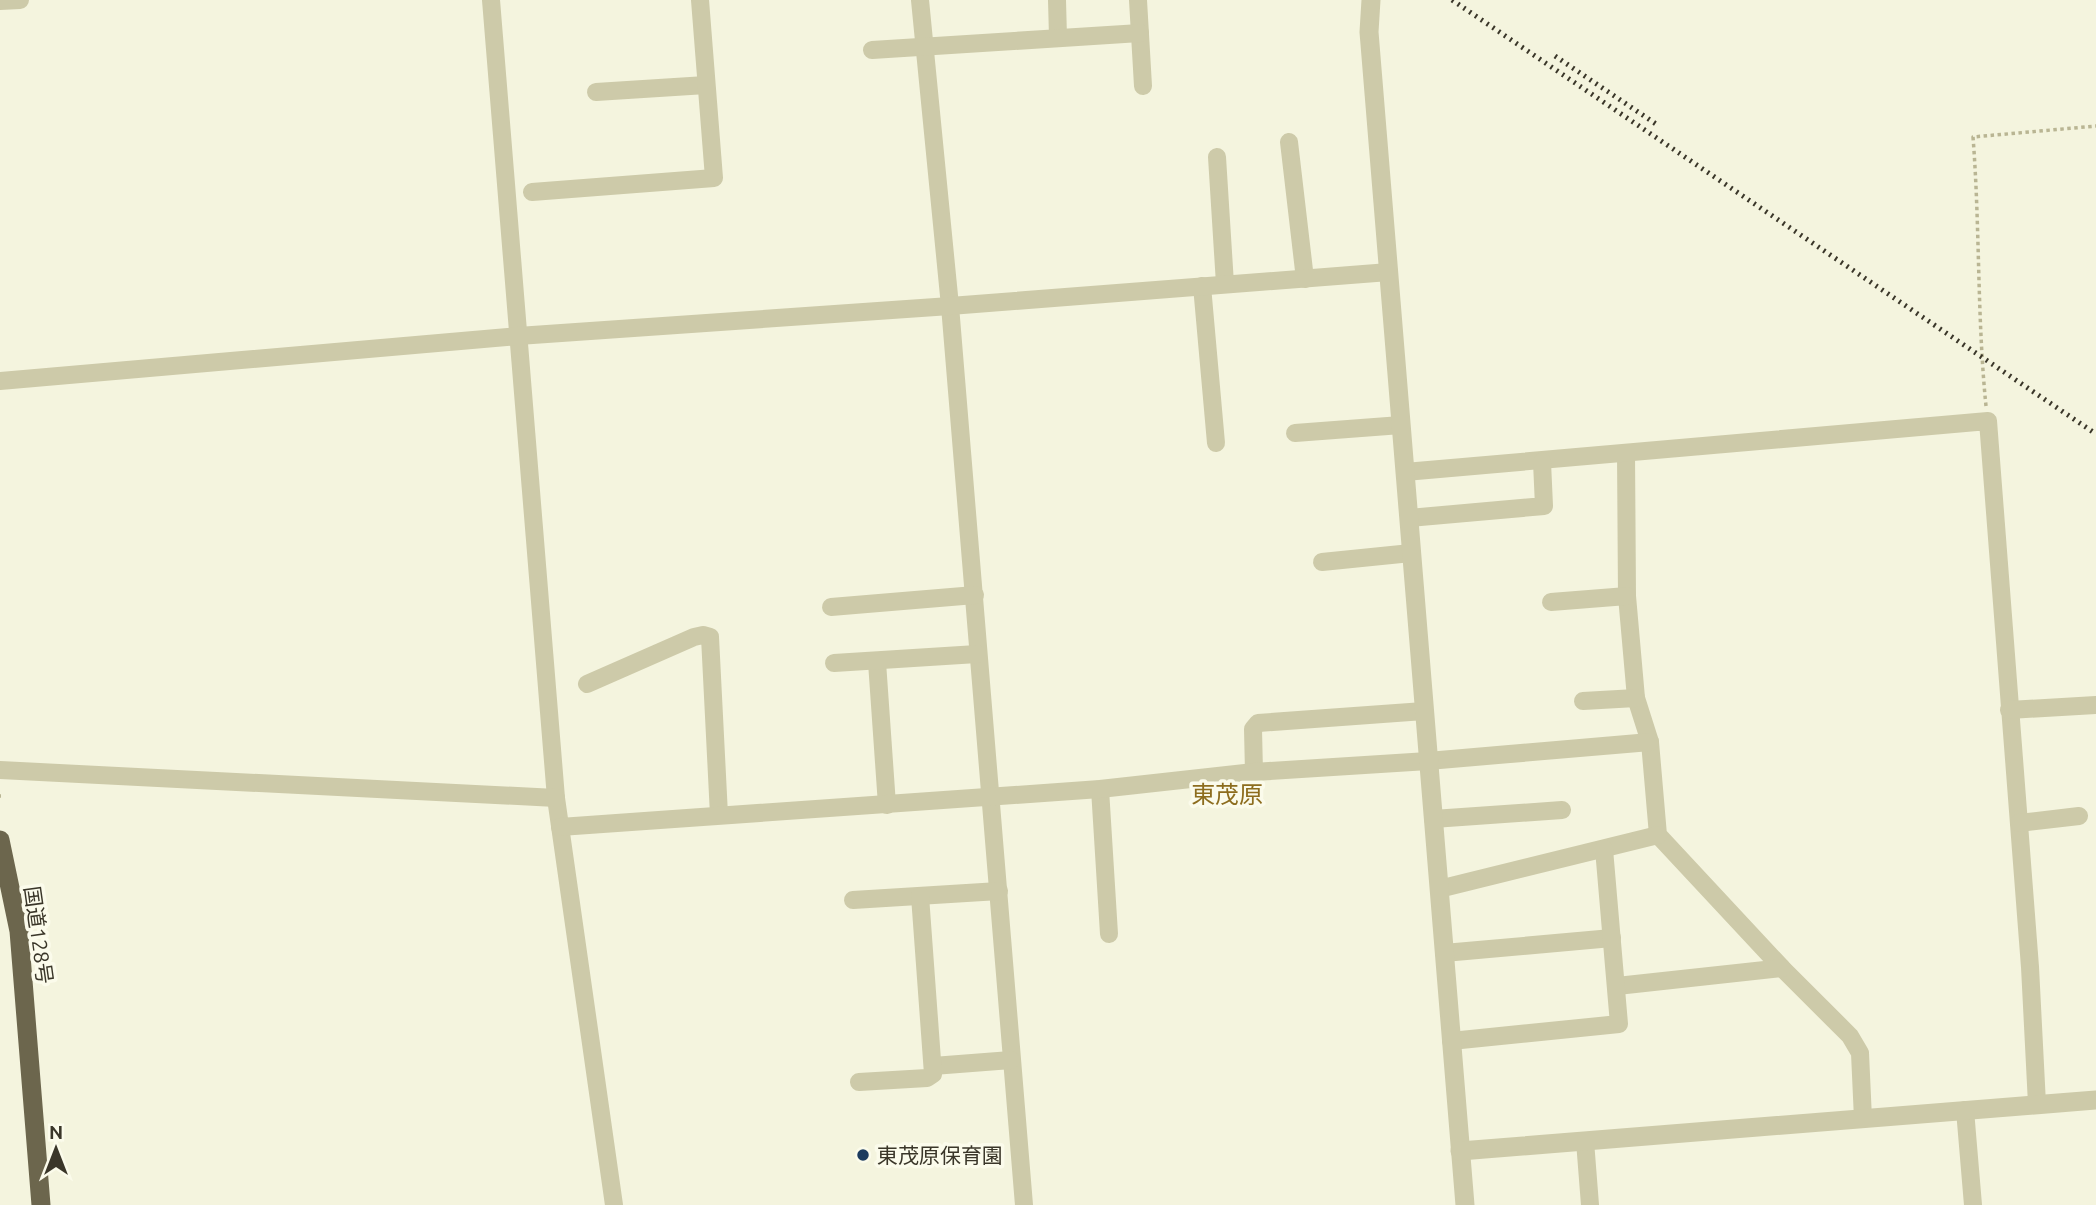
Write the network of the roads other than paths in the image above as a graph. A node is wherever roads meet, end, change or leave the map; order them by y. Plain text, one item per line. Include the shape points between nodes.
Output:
1 (20, 0) edge
2 (491, 0) edge
3 (700, 0) edge
4 (920, 0) edge
5 (1057, 0) edge
6 (1138, 0) edge
7 (1371, 0) edge
8 (0, 1) edge
9 (1140, 33) junction
10 (1058, 37) junction
11 (925, 46) junction
12 (872, 50) dead end
13 (706, 85) junction
14 (1143, 86) dead end
15 (596, 92) dead end
16 (1289, 142) dead end
17 (1217, 157) dead end
18 (532, 192) dead end
19 (1389, 272) junction
20 (1305, 279) junction
21 (1225, 284) junction
22 (1202, 286) junction
23 (950, 306) junction
24 (518, 336) junction
25 (0, 382) edge
26 (1401, 425) junction
27 (1295, 433) dead end
28 (1216, 443) dead end
29 (1626, 453) junction
30 (1542, 462) junction
31 (1405, 472) junction
32 (1409, 518) junction
33 (1411, 553) junction
34 (1322, 562) dead end
35 (975, 595) junction
36 (1628, 596) junction
37 (1551, 602) dead end
38 (831, 607) dead end
39 (977, 654) junction
40 (877, 662) junction
41 (834, 663) dead end
42 (587, 684) dead end
43 (1636, 698) junction
44 (1583, 701) dead end
45 (2096, 705) edge
46 (2009, 710) junction
47 (1424, 711) junction
48 (1650, 742) junction
49 (1429, 761) junction
50 (0, 770) edge
51 (1254, 772) junction
52 (1100, 789) junction
53 (991, 796) junction
54 (555, 799) junction
55 (887, 804) junction
56 (1562, 810) dead end
57 (719, 815) junction
58 (2079, 816) dead end
59 (1433, 819) junction
60 (2019, 823) junction
61 (560, 827) junction
62 (1658, 835) junction
63 (0, 840) edge
64 (1604, 849) junction
65 (1439, 889) junction
66 (999, 891) junction
67 (920, 896) junction
68 (852, 900) dead end
69 (1109, 934) dead end
70 (1612, 938) junction
71 (1444, 953) junction
72 (1782, 968) junction
73 (1617, 986) junction
74 (1451, 1041) junction
75 (1011, 1060) junction
76 (933, 1066) junction
77 (859, 1082) dead end
78 (2096, 1100) edge
79 (2037, 1104) junction
80 (1965, 1110) junction
81 (1863, 1119) junction
82 (1585, 1141) junction
83 (1460, 1151) junction
84 (41, 1205) edge
85 (614, 1205) edge
86 (1024, 1205) edge
87 (1465, 1205) edge
88 (1590, 1205) edge
89 (1973, 1205) edge

1 - 8 street
2 - 24 street
3 - 13 street
4 - 11 street
5 - 10 street
6 - 9 street
7 - 19 street via 1369,32
9 - 10 street
9 - 14 street
10 - 11 street
11 - 12 street
11 - 23 street
13 - 15 street
13 - 18 street via 714,178
16 - 20 street
17 - 21 street
19 - 20 street
19 - 26 street
20 - 21 street
21 - 22 street
22 - 23 street
22 - 28 street
23 - 24 street
23 - 35 street
24 - 25 street
24 - 54 street
26 - 27 street
26 - 31 street
29 - 30 street
29 - 36 street
29 - 46 street via 1988,421
30 - 31 street
30 - 32 street via 1544,506
31 - 32 street
32 - 33 street
33 - 34 street
33 - 47 street
35 - 38 street
35 - 39 street
36 - 37 street
36 - 43 street
39 - 40 street
39 - 53 street
40 - 41 street
40 - 55 street
42 - 57 street via 694,638 710,637
43 - 44 street
43 - 48 street
45 - 46 street
46 - 60 street
47 - 49 street
47 - 51 street via 1258,723 1252,729
48 - 49 street
48 - 62 street
49 - 51 street
49 - 59 street
50 - 54 street
51 - 52 street
52 - 53 street
52 - 69 street
53 - 55 street
53 - 66 street
54 - 61 street
55 - 57 street
56 - 59 street
57 - 61 street
58 - 60 street
59 - 65 street
60 - 79 street
61 - 85 street
62 - 64 street
62 - 72 street
63 - 84 highway, 国道128号 via 19,931
64 - 65 street
64 - 70 street
65 - 71 street
66 - 67 street
66 - 75 street
67 - 68 street
67 - 76 street
70 - 71 street
70 - 73 street
71 - 74 street
72 - 73 street
72 - 81 street via 1850,1036 1860,1052
73 - 74 street via 1619,1024
74 - 83 street
75 - 76 street
75 - 86 street
76 - 77 street via 933,1074 927,1078
78 - 79 street
79 - 80 street
80 - 81 street
80 - 89 street
81 - 82 street
82 - 83 street
82 - 88 street
83 - 87 street

